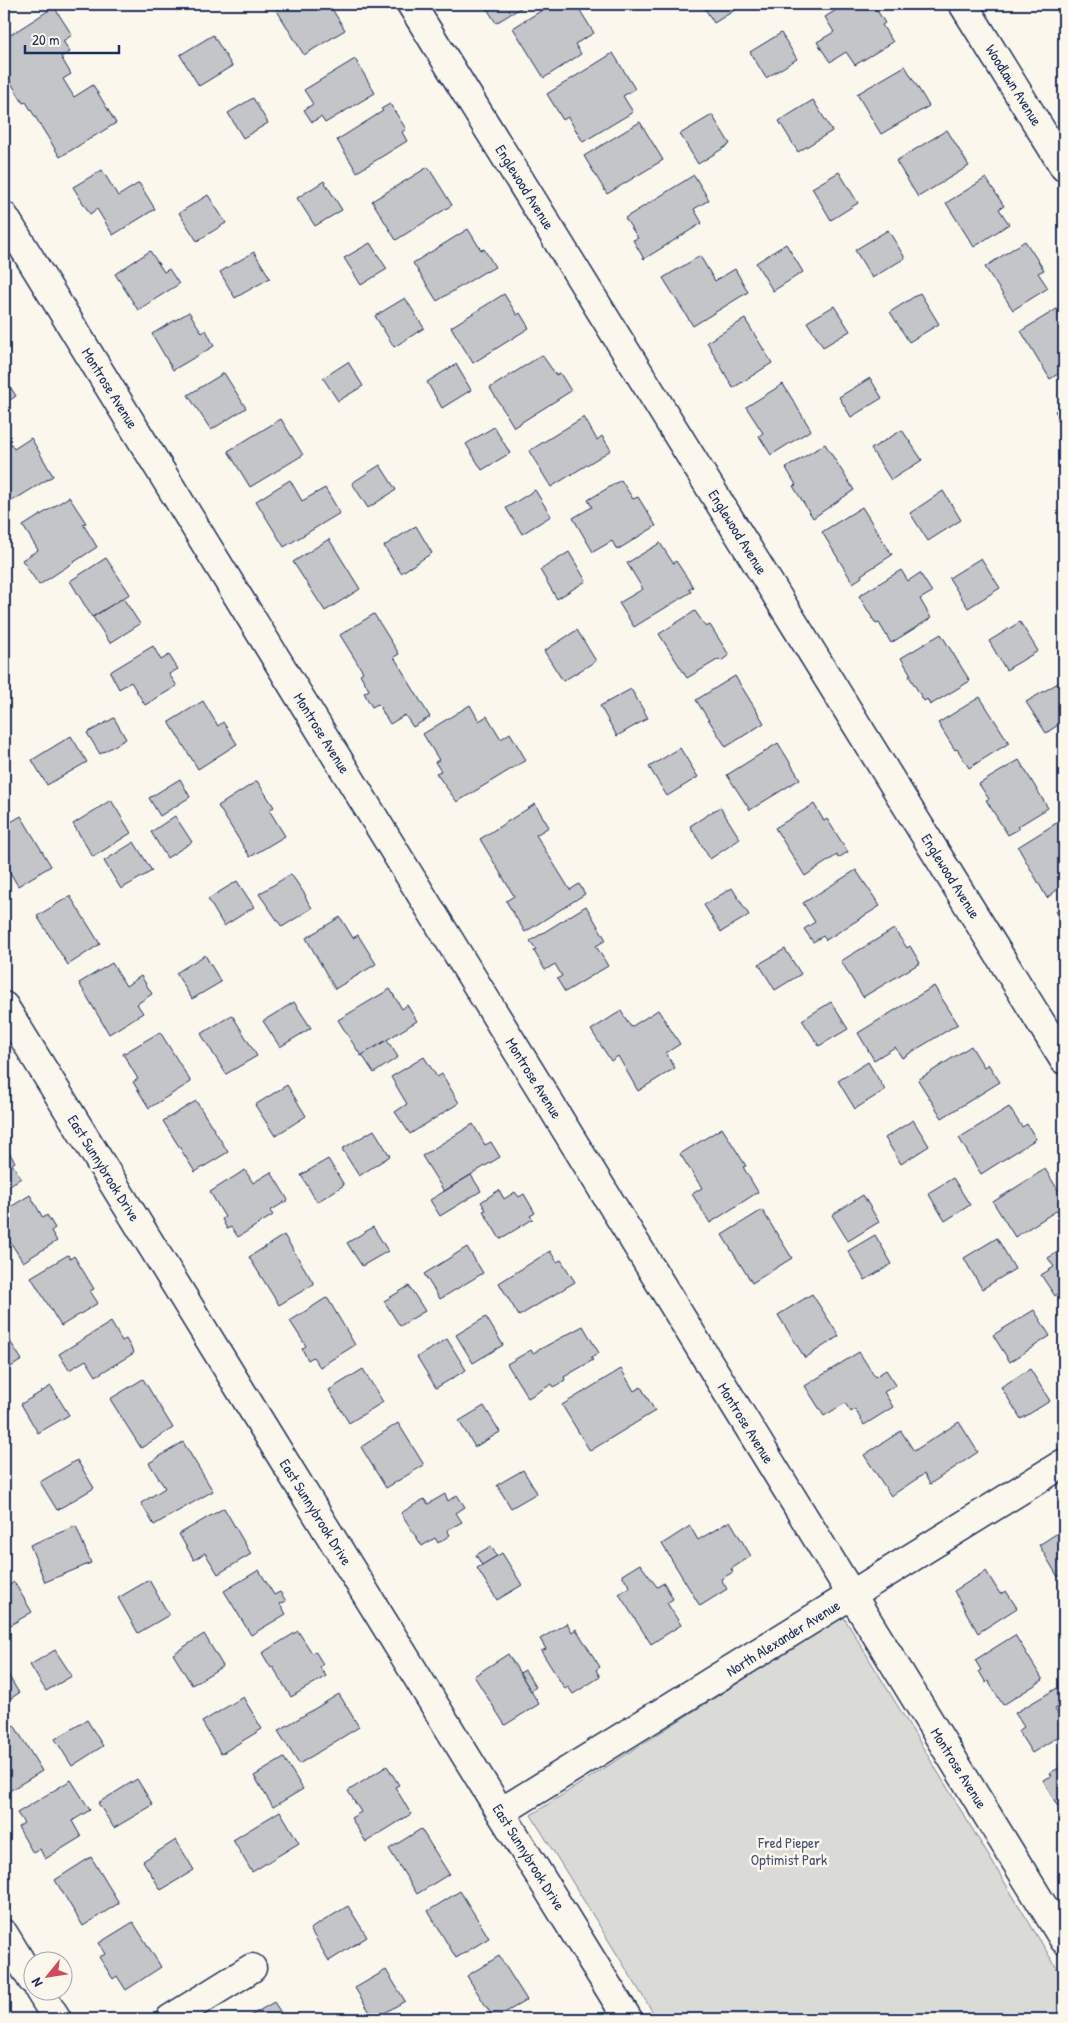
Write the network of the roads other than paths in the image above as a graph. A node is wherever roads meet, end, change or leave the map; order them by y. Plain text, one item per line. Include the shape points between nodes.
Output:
1 (411, 4) edge
2 (964, 4) edge
3 (1064, 167) edge
4 (4, 216) edge
5 (4, 1006) edge
6 (1064, 1060) edge
7 (1064, 1463) edge
8 (852, 1594) junction
9 (501, 1812) junction
10 (4, 1934) edge
11 (1064, 1940) edge
12 (22, 1964) edge
13 (252, 1968) dead end
14 (45, 2000) edge
15 (57, 2019) edge
16 (170, 2019) edge
17 (628, 2019) edge

1 - 6 street, Englewood Avenue
2 - 3 street, Woodlawn Avenue
4 - 8 street, Montrose Avenue
5 - 9 street, East Sunnybrook Drive
7 - 8 street, North Alexander Avenue
8 - 9 street, North Alexander Avenue
8 - 11 street, Montrose Avenue
9 - 17 street, East Sunnybrook Drive
10 - 12 street
13 - 16 street
14 - 15 street

